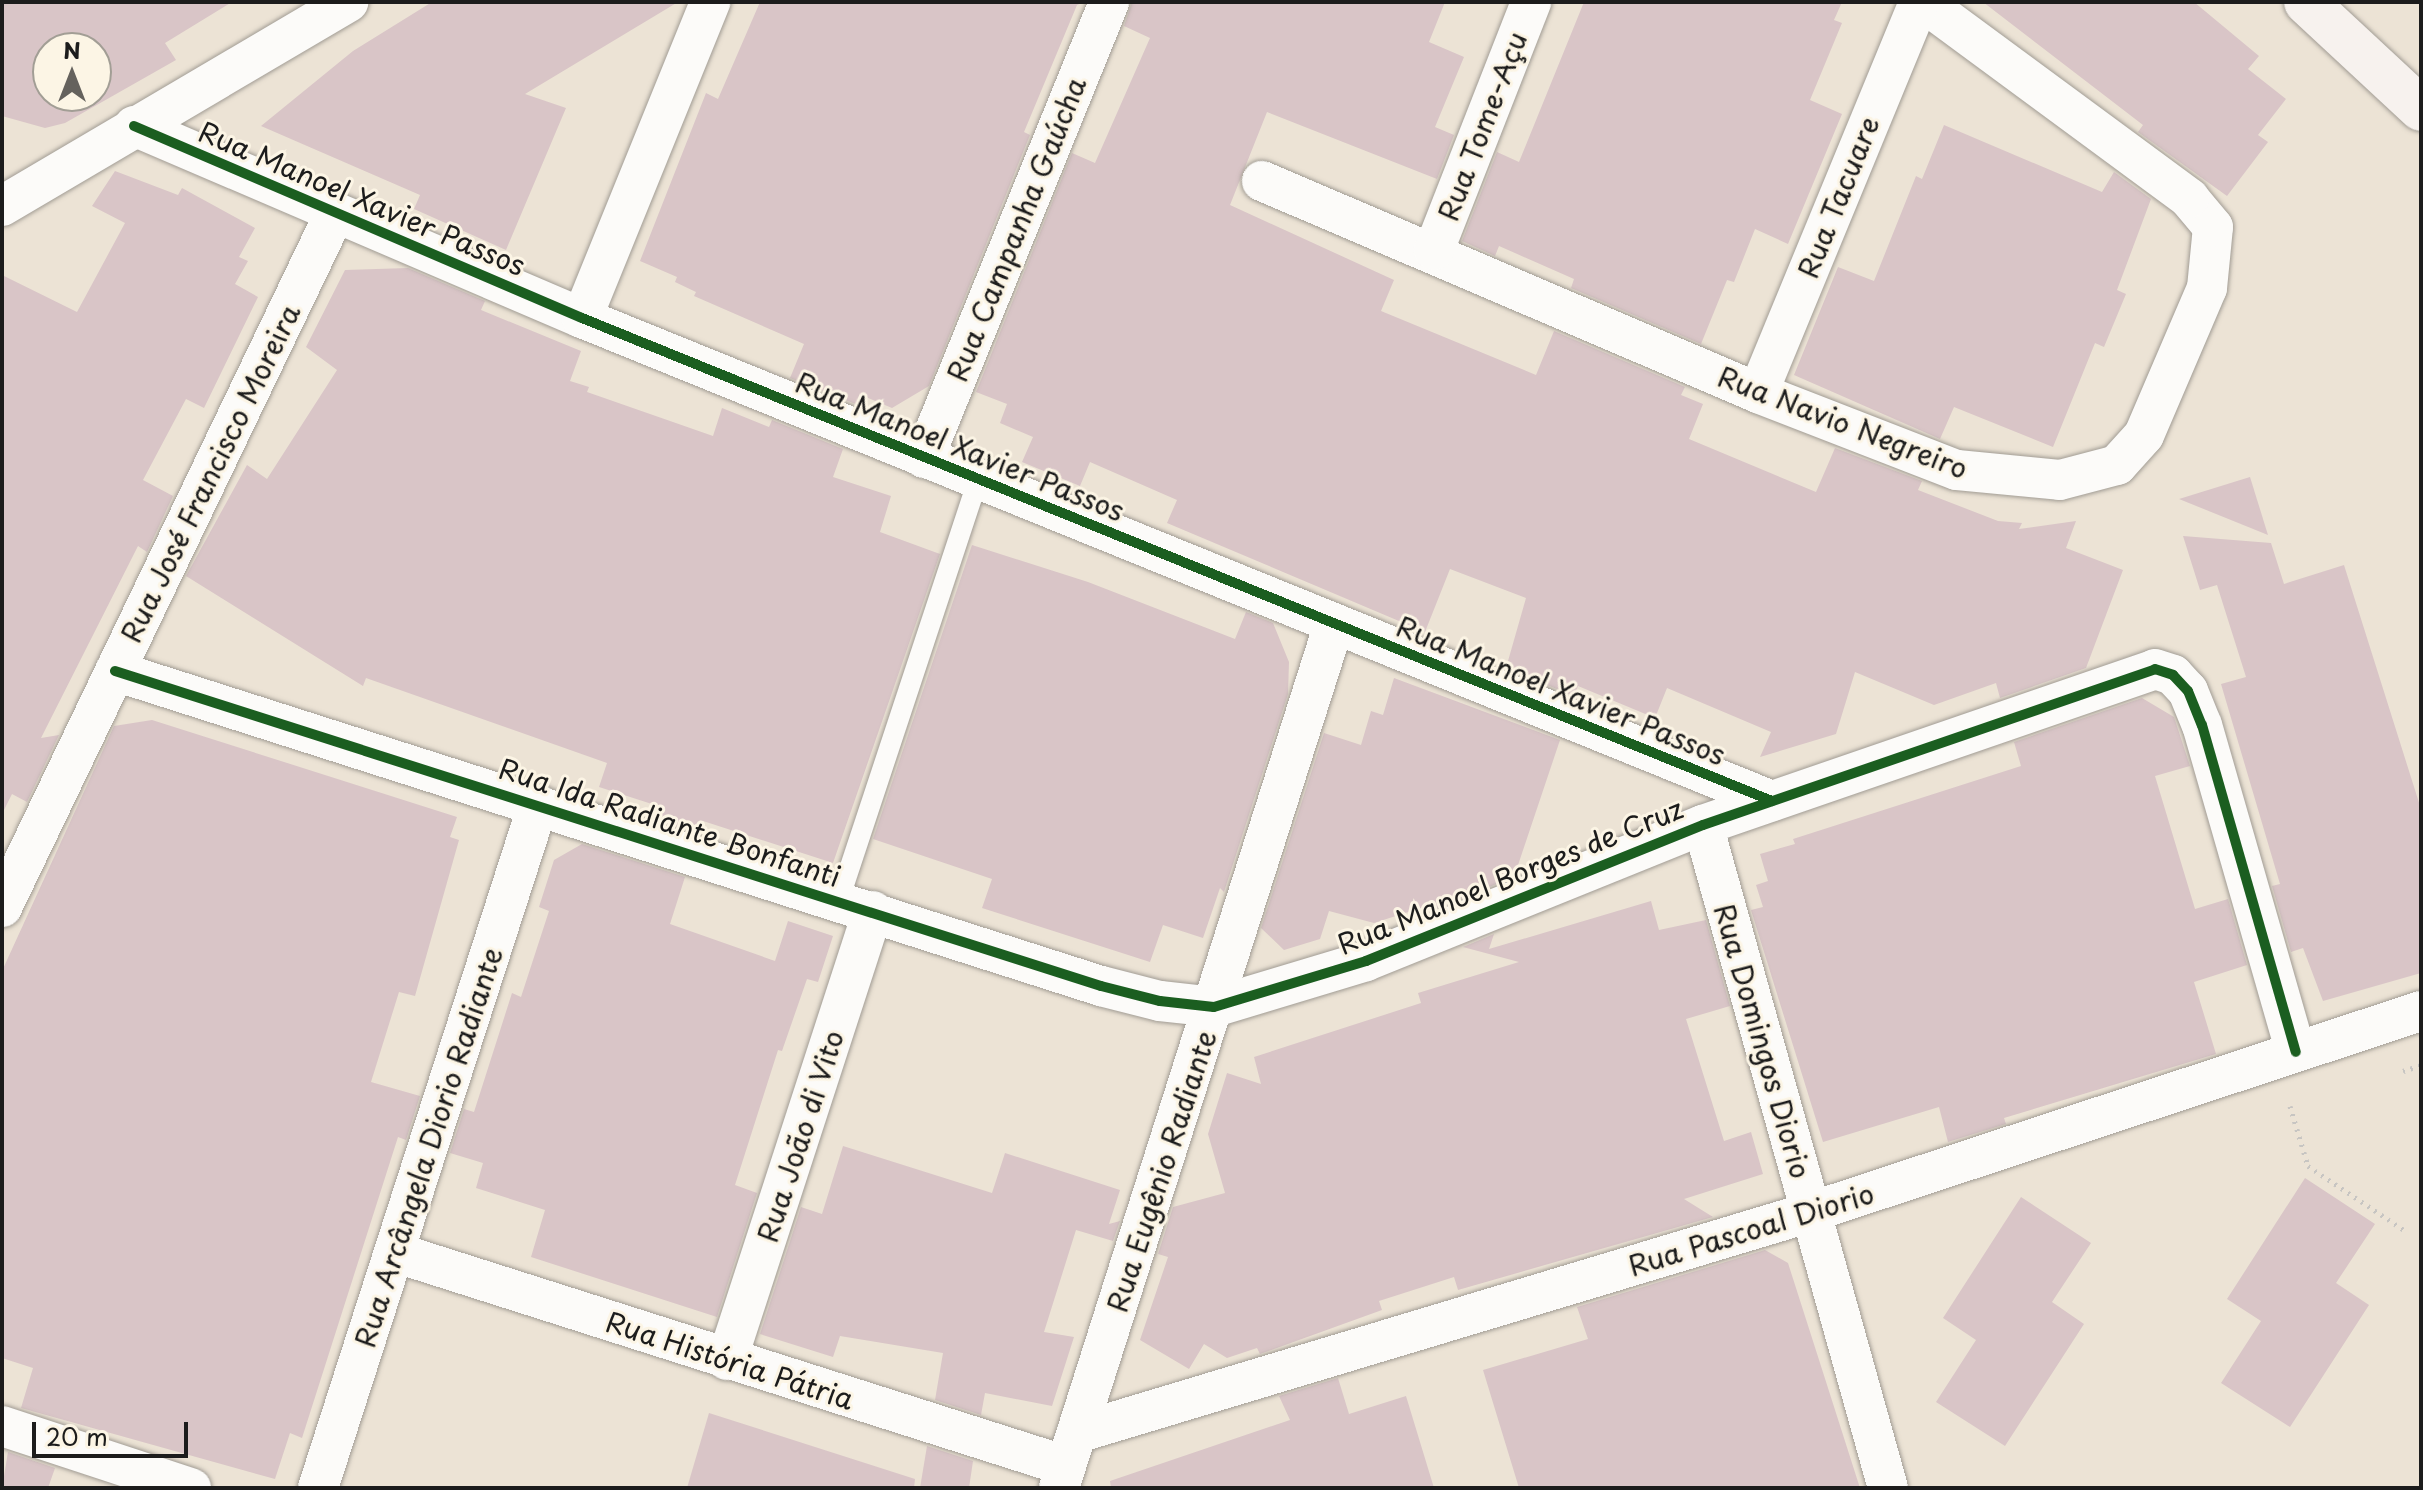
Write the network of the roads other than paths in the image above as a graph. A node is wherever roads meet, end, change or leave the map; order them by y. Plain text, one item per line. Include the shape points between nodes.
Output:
1 (348, 2) edge
2 (710, 2) edge
3 (1109, 2) edge
4 (1531, 2) edge
5 (1921, 2) edge
6 (2306, 2) edge
7 (2421, 109) edge
8 (134, 126) junction
9 (1262, 181) dead end
10 (11, 190) edge
11 (335, 213) junction
12 (1434, 250) junction
13 (582, 318) junction
14 (1758, 393) junction
15 (924, 458) junction
16 (978, 479) junction
17 (1334, 624) junction
18 (115, 671) junction
19 (1772, 801) junction
20 (538, 805) junction
21 (1703, 825) junction
22 (856, 906) junction
23 (2, 907) edge
24 (1214, 1007) junction
25 (2421, 1011) edge
26 (2296, 1052) junction
27 (1811, 1212) junction
28 (394, 1252) junction
29 (727, 1360) junction
30 (2, 1426) edge
31 (1067, 1462) edge
32 (191, 1488) edge
33 (318, 1488) edge
34 (1888, 1488) edge

1 - 8 street
2 - 13 street
3 - 15 street, Rua Campanha Gaúcha
4 - 12 street, Rua Tome-Açu
5 - 14 street, Rua Tacuare
5 - 14 street, Rua Navio Negreiro via 2189,198 2213,227 2207,288 2144,435 2117,465 2060,480 1957,470
6 - 7 main road
8 - 10 street
8 - 11 street, Rua Manoel Xavier Passos
9 - 12 street, Rua Navio Negreiro
11 - 13 street, Rua Manoel Xavier Passos
11 - 18 street, Rua José Francisco Moreira
12 - 14 street, Rua Navio Negreiro
13 - 15 street, Rua Manoel Xavier Passos
15 - 16 street, Rua Manoel Xavier Passos
16 - 17 street, Rua Manoel Xavier Passos
16 - 22 lane
17 - 19 street, Rua Manoel Xavier Passos
17 - 24 street, Rua Eugênio Radiante
18 - 20 street, Rua Ida Radiante Bonfanti
18 - 23 street, Rua José Francisco Moreira
19 - 21 street, Rua Manoel Borges de Cruz
19 - 26 street, Rua Manoel Borges de Cruz via 2139,671 2173,675 2188,691 2202,725
20 - 22 street, Rua Ida Radiante Bonfanti
20 - 28 street, Rua Arcângela Diorio Radiante
21 - 24 street, Rua Manoel Borges de Cruz via 1366,961
21 - 27 street, Rua Domingos Diorio
22 - 24 street, Rua Ida Radiante Bonfanti via 1101,986
22 - 29 street, Rua João di Vito
24 - 31 street, Rua Eugênio Radiante
25 - 26 street, Rua Pascoal Diorio
26 - 27 street, Rua Pascoal Diorio
27 - 31 street, Rua Pascoal Diorio
27 - 34 street, Rua Domingos Diorio
28 - 29 street, Rua História Pátria
28 - 33 street, Rua Arcângela Diorio Radiante
29 - 31 street, Rua História Pátria
30 - 32 street

